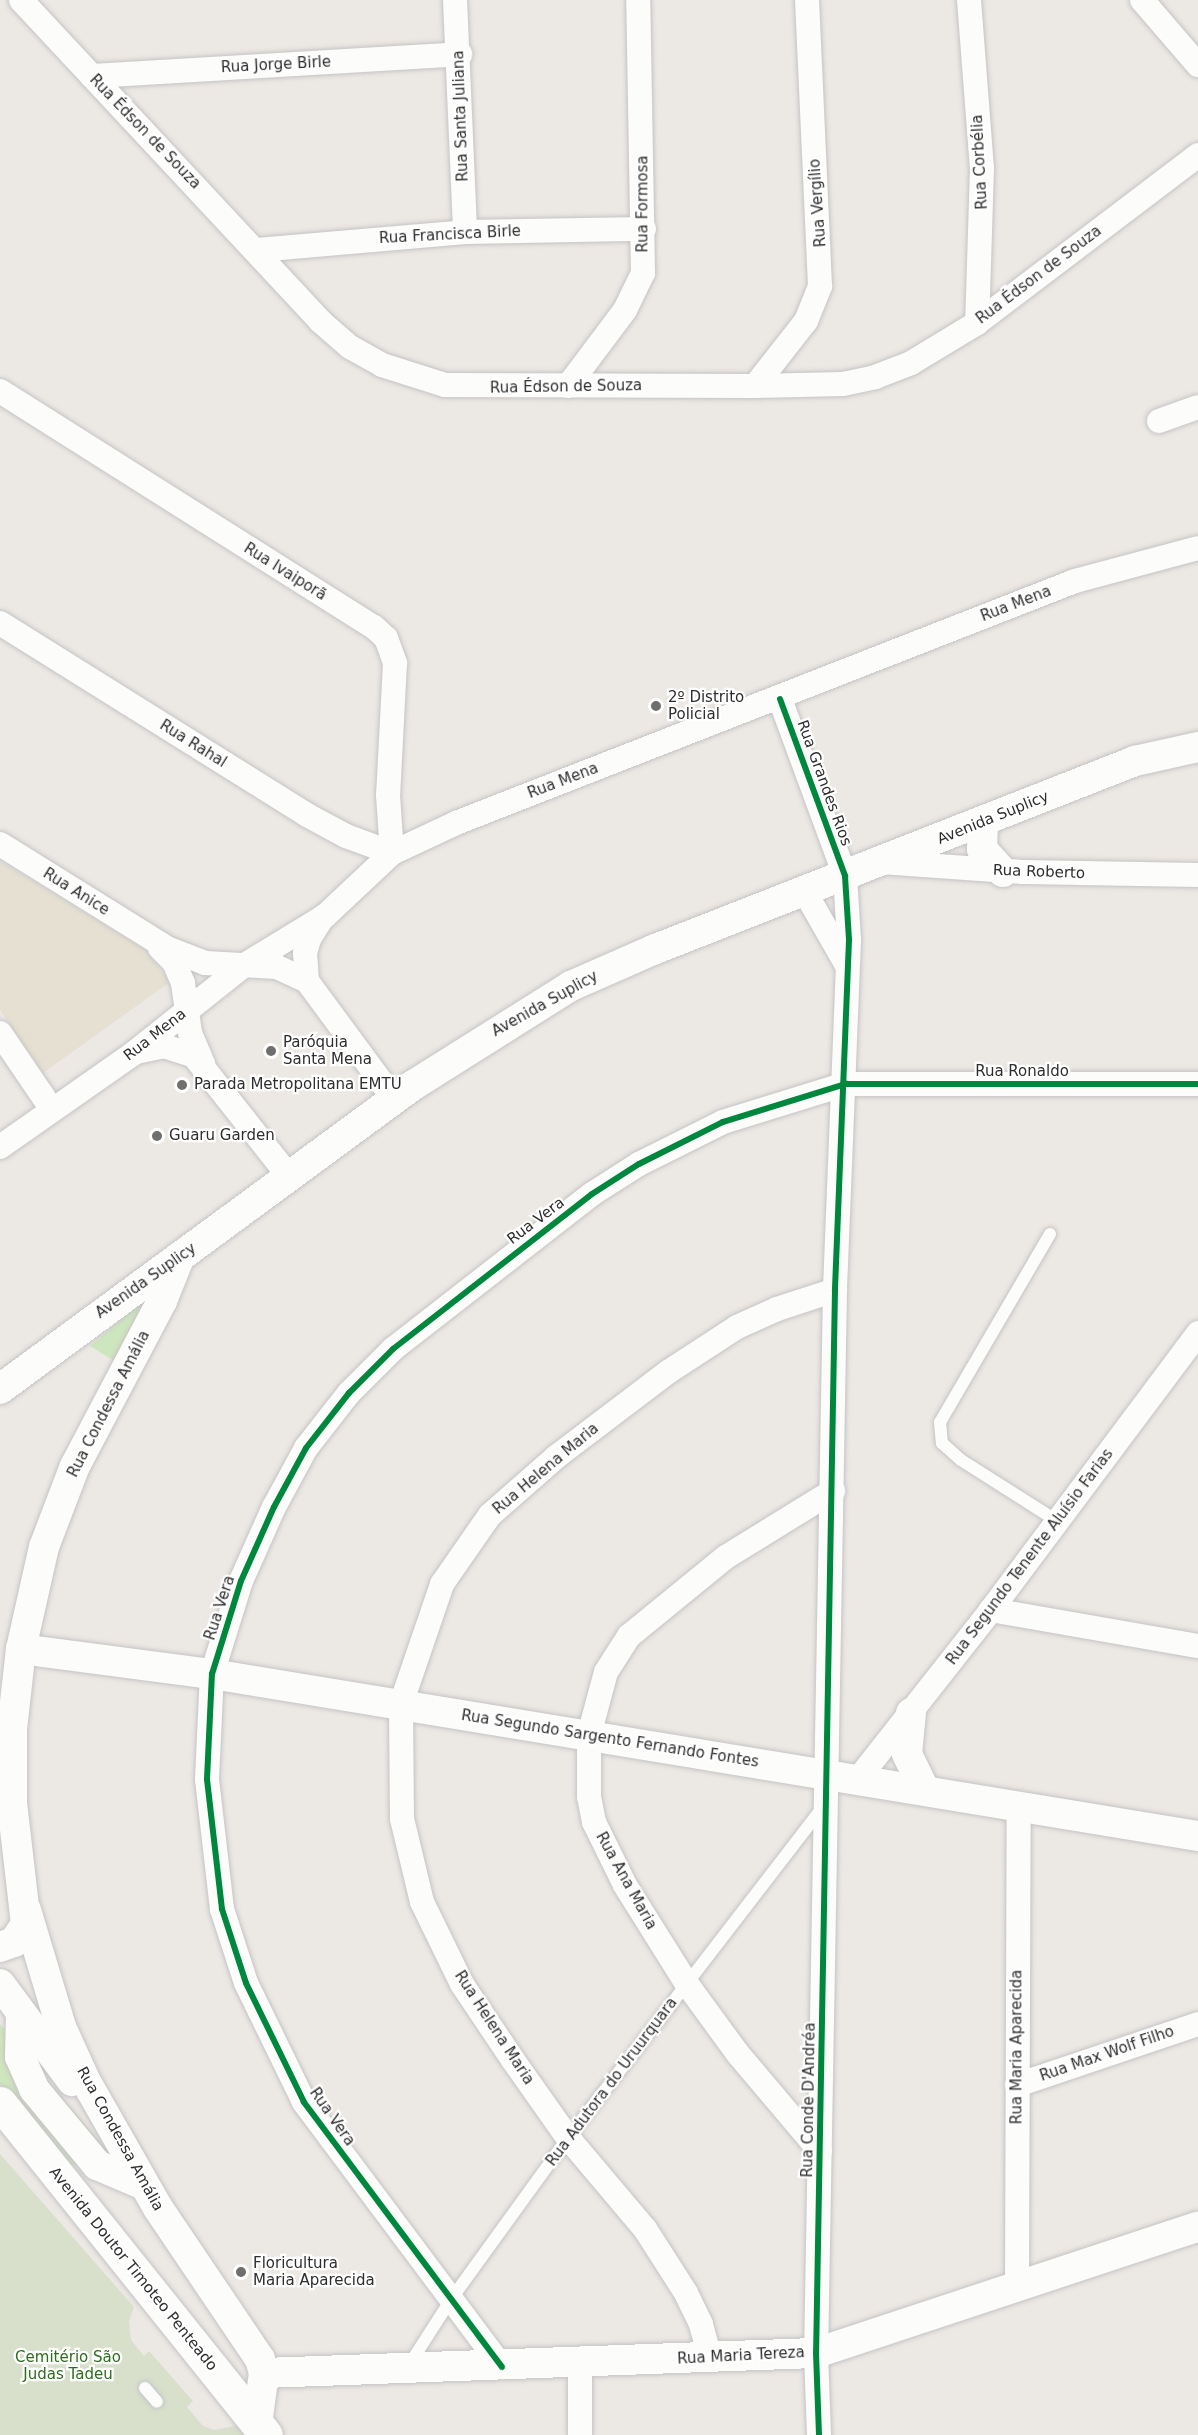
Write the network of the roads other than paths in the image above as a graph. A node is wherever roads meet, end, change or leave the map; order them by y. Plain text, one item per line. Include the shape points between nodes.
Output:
1 (21, 0) edge
2 (455, 0) edge
3 (638, 0) edge
4 (807, 0) edge
5 (969, 0) edge
6 (1142, 0) edge
7 (460, 54) junction
8 (1198, 65) edge
9 (92, 76) junction
10 (1198, 155) edge
11 (644, 229) junction
12 (465, 231) junction
13 (257, 250) junction
14 (977, 323) junction
15 (568, 386) junction
16 (755, 386) junction
17 (0, 391) edge
18 (1198, 407) edge
19 (1159, 421) dead end
20 (1198, 548) edge
21 (0, 623) edge
22 (780, 699) junction
23 (1198, 747) edge
24 (983, 822) junction
25 (0, 844) edge
26 (392, 853) junction
27 (880, 862) junction
28 (1003, 872) junction
29 (1198, 875) edge
30 (845, 876) junction
31 (805, 892) junction
32 (325, 916) junction
33 (152, 940) junction
34 (243, 966) junction
35 (847, 966) junction
36 (308, 981) junction
37 (187, 1010) junction
38 (0, 1033) edge
39 (134, 1053) junction
40 (205, 1067) junction
41 (846, 1084) junction
42 (1198, 1084) edge
43 (394, 1099) junction
44 (51, 1108) junction
45 (0, 1147) edge
46 (288, 1175) junction
47 (1050, 1234) dead end
48 (180, 1256) junction
49 (835, 1290) junction
50 (1198, 1333) edge
51 (0, 1389) edge
52 (833, 1491) junction
53 (1058, 1521) junction
54 (991, 1610) junction
55 (1198, 1645) edge
56 (21, 1649) junction
57 (212, 1674) junction
58 (401, 1704) junction
59 (911, 1713) junction
60 (589, 1735) junction
61 (860, 1778) junction
62 (829, 1787) junction
63 (924, 1789) junction
64 (1019, 1807) junction
65 (1198, 1836) edge
66 (25, 1909) junction
67 (0, 1947) edge
68 (0, 1984) edge
69 (687, 1984) junction
70 (21, 2015) junction
71 (1198, 2024) edge
72 (1017, 2085) junction
73 (0, 2103) edge
74 (113, 2133) junction
75 (568, 2138) junction
76 (820, 2151) junction
77 (144, 2185) junction
78 (1198, 2227) edge
79 (1017, 2288) junction
80 (452, 2298) junction
81 (816, 2353) junction
82 (710, 2358) junction
83 (259, 2361) junction
84 (580, 2363) junction
85 (502, 2367) junction
86 (406, 2371) junction
87 (145, 2388) dead end
88 (157, 2402) dead end
89 (261, 2429) edge
90 (580, 2435) edge
91 (819, 2435) edge

1 - 9 street, Rua Édson de Souza
2 - 7 street, Rua Santa Juliana
3 - 11 street, Rua Formosa
4 - 16 street, Rua Vergílio via 820,286 806,321
5 - 14 street, Rua Corbélia via 982,179
6 - 8 street
7 - 9 street, Rua Jorge Birle
7 - 12 street, Rua Santa Juliana
9 - 13 street, Rua Édson de Souza
10 - 14 street, Rua Édson de Souza
11 - 12 street, Rua Francisca Birle
11 - 15 street, Rua Formosa via 643,273 638,287
12 - 13 street, Rua Francisca Birle
13 - 15 street, Rua Édson de Souza via 320,321 350,347 382,365 446,385
14 - 16 street, Rua Édson de Souza via 910,363 875,377 843,384
15 - 16 street, Rua Édson de Souza
17 - 26 street, Rua Ivaiporã via 374,627 386,639 395,663 388,795
18 - 19 street
20 - 22 street, Rua Mena via 1075,581
21 - 26 street, Rua Rahal via 308,815 346,836
22 - 26 street, Rua Mena via 467,819
22 - 30 street, Rua Grandes Rios
23 - 24 street, Avenida Suplicy via 1135,761
24 - 27 street, Avenida Suplicy
24 - 28 street via 982,849
25 - 33 street, Rua Anice
26 - 32 street, Rua Mena
27 - 28 street, Rua Roberto
27 - 30 street, Avenida Suplicy
28 - 29 street, Rua Roberto
30 - 31 street, Avenida Suplicy
30 - 35 street, Rua Conde D'Andréa
31 - 35 street
31 - 43 street, Avenida Suplicy via 571,986 487,1036
32 - 34 street, Rua Mena
32 - 36 street via 315,926 305,953
33 - 34 street, Rua Anice via 205,963
33 - 37 street, Rua Anice via 178,970
34 - 36 street, Rua Anice via 277,967
34 - 37 street, Rua Mena
35 - 41 street, Rua Conde D'Andréa
36 - 43 street
37 - 39 street, Rua Mena
37 - 40 street, Rua Anice via 192,1041
38 - 44 street
39 - 40 street via 164,1046 194,1056
39 - 44 street, Rua Mena
40 - 46 street
41 - 42 street, Rua Ronaldo
41 - 49 street, Rua Conde D'Andréa
41 - 57 street, Rua Vera via 723,1122 639,1164 518,1249 393,1349 349,1394 306,1448 240,1581
43 - 46 street, Avenida Suplicy
44 - 45 street, Rua Mena
46 - 48 street, Avenida Suplicy
47 - 53 lane via 940,1422 942,1443 961,1460
48 - 51 street, Avenida Suplicy
48 - 56 street, Rua Condessa Amália via 162,1300 75,1466 44,1547
49 - 52 street, Rua Conde D'Andréa
49 - 58 street, Rua Helena Maria via 737,1327 668,1372 556,1457 490,1515 442,1584
50 - 53 street, Rua Segundo Tenente Aluísio Farias
52 - 60 street, Rua Ana Maria via 726,1557 629,1636 606,1672
52 - 62 street, Rua Conde D'Andréa
53 - 54 street, Rua Segundo Tenente Aluísio Farias
54 - 55 street
54 - 59 street, Rua Segundo Tenente Aluísio Farias
56 - 57 street, Rua Segundo Sargento Fernando Fontes
56 - 66 street, Rua Condessa Amália via 12,1729 12,1803
57 - 58 street, Rua Segundo Sargento Fernando Fontes
57 - 80 street, Rua Vera via 207,1779 212,1835 222,1910 246,1983 304,2102
58 - 60 street, Rua Segundo Sargento Fernando Fontes
58 - 75 street, Rua Helena Maria via 402,1820 422,1902 462,1984
59 - 61 street, Rua Segundo Tenente Aluísio Farias
59 - 63 street via 907,1754
60 - 62 street, Rua Segundo Sargento Fernando Fontes
60 - 69 street, Rua Ana Maria via 589,1797 594,1822 625,1885
61 - 62 street, Rua Segundo Sargento Fernando Fontes
61 - 63 street, Rua Segundo Sargento Fernando Fontes
62 - 69 lane, Rua Adutora do Uruurquara
62 - 76 street, Rua Conde D'Andréa
63 - 64 street, Rua Segundo Sargento Fernando Fontes
64 - 65 street, Rua Segundo Sargento Fernando Fontes
64 - 72 street, Rua Maria Aparecida
66 - 67 street, Rua Condessa Amália via 26,1924 19,1938
66 - 74 street, Rua Condessa Amália via 61,2027
68 - 70 street
69 - 75 lane, Rua Adutora do Uruurquara
69 - 76 street, Rua Ana Maria via 738,2055
70 - 74 street
70 - 77 street via 20,2057 34,2089 97,2164
71 - 72 street, Rua Max Wolf Filho
72 - 79 street, Rua Maria Aparecida
73 - 89 main road, Avenida Doutor Timoteo Penteado
74 - 77 street, Rua Condessa Amália
75 - 80 lane, Rua Adutora do Uruurquara
75 - 82 street, Rua Helena Maria via 645,2229 686,2293 701,2324
76 - 81 street, Rua Conde D'Andréa
77 - 83 street, Rua Condessa Amália
78 - 79 street, Rua Maria Tereza
79 - 81 street, Rua Maria Tereza
80 - 85 street, Rua Vera
80 - 86 lane, Rua Adutora do Uruurquara
81 - 82 street, Rua Maria Tereza
81 - 91 street, Rua Conde D'Andréa
82 - 84 street, Rua Maria Tereza
83 - 86 street, Rua Maria Tereza
83 - 89 street
84 - 85 street, Rua Maria Tereza
84 - 90 street
85 - 86 street, Rua Maria Tereza
87 - 88 lane

